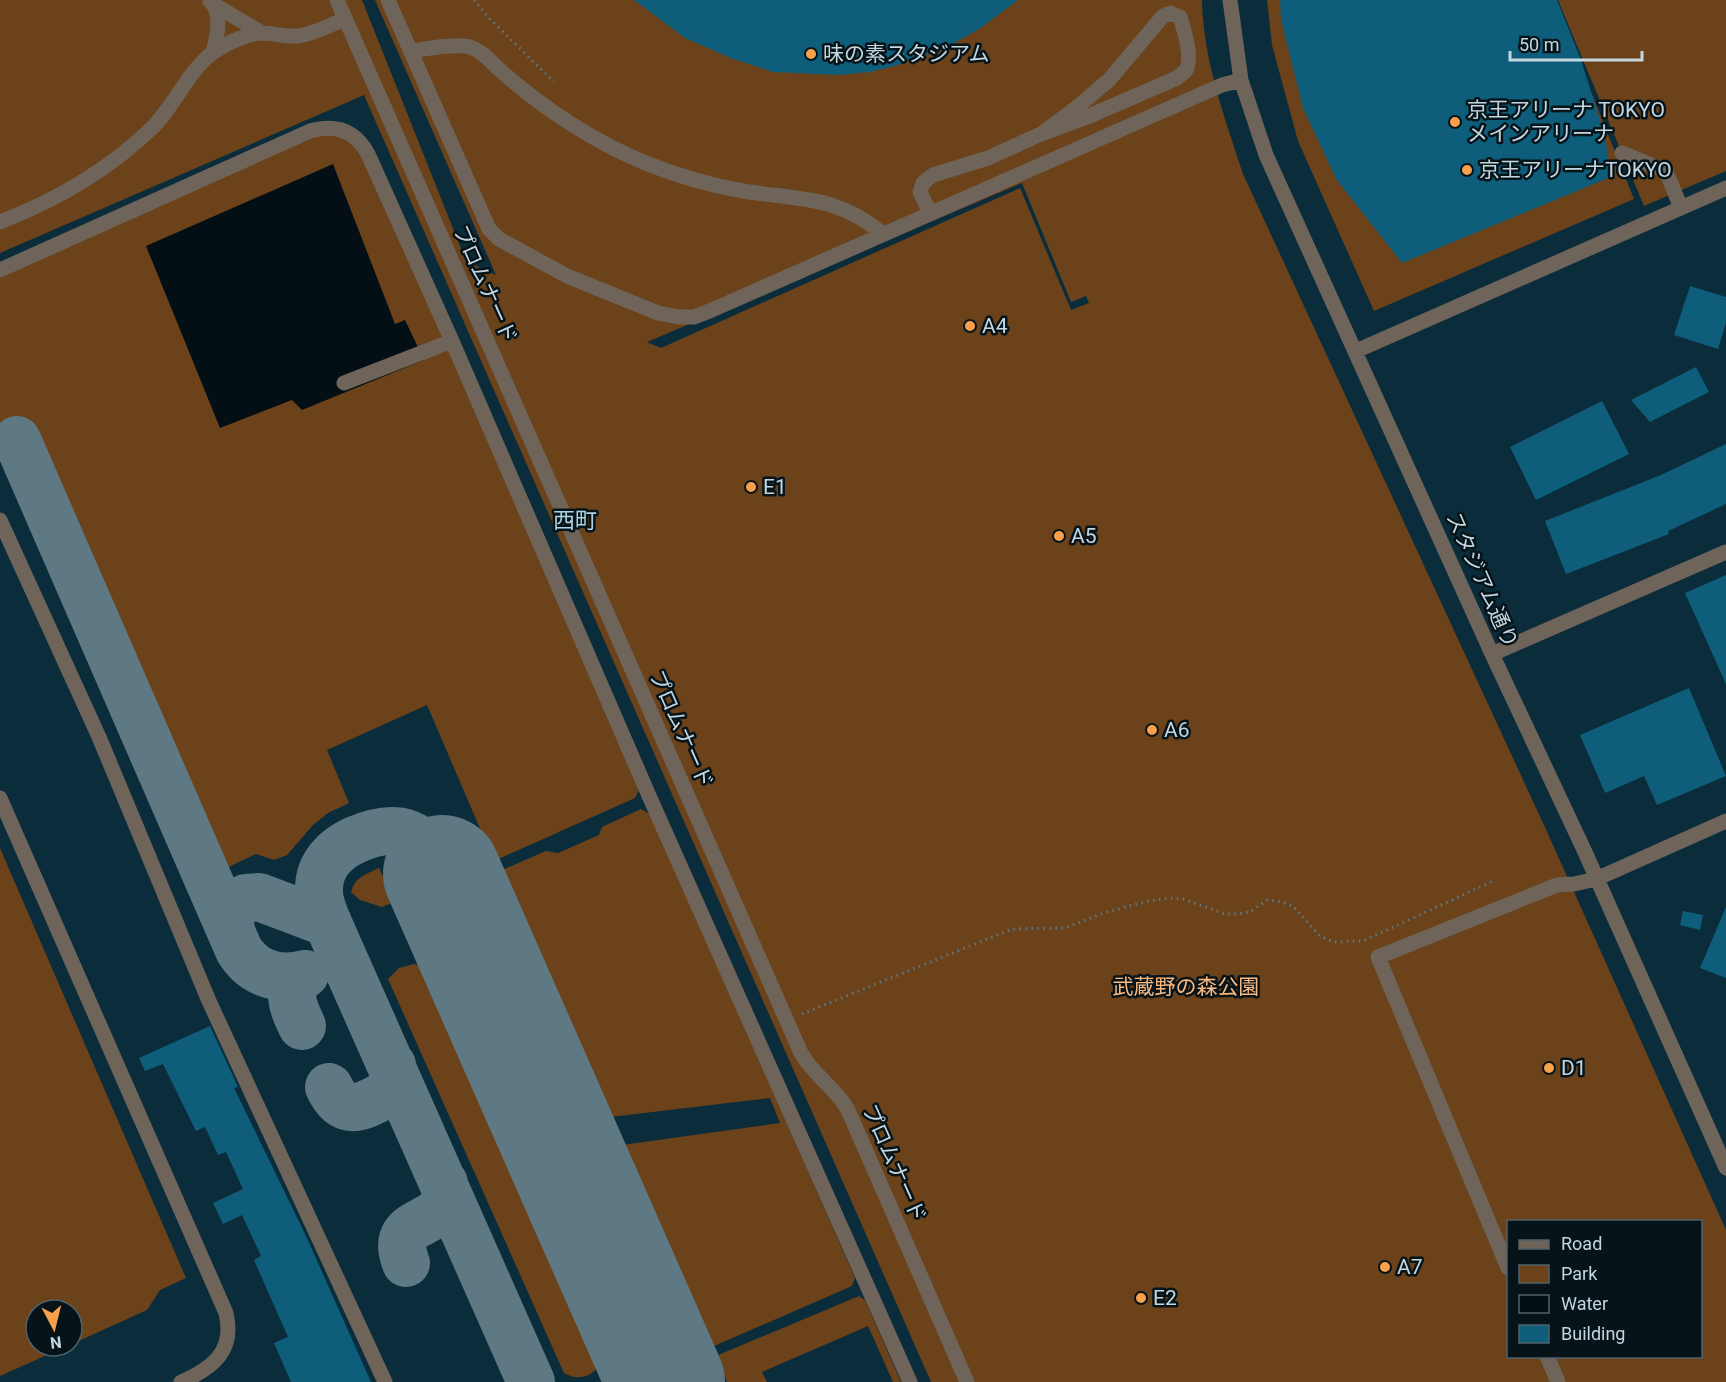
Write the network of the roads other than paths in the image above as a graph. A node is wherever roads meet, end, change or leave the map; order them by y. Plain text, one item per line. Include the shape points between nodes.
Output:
1 (337, 0) edge
2 (388, 0) edge
3 (1230, 0) edge
4 (211, 2) edge
5 (345, 19) junction
6 (262, 33) junction
7 (410, 51) junction
8 (213, 52) junction
9 (1241, 80) junction
10 (1041, 134) junction
11 (1622, 153) dead end
12 (1726, 188) edge
13 (1681, 208) junction
14 (930, 213) junction
15 (0, 222) edge
16 (883, 234) junction
17 (0, 270) edge
18 (452, 340) junction
19 (1356, 351) junction
20 (344, 383) dead end
21 (0, 520) edge
22 (1726, 552) edge
23 (1492, 654) junction
24 (0, 798) edge
25 (1726, 821) edge
26 (1596, 879) junction
27 (1726, 1168) edge
28 (1507, 1263) edge
29 (1548, 1358) edge
30 (181, 1382) edge
31 (385, 1382) edge
32 (910, 1382) edge
33 (967, 1382) edge
34 (1558, 1382) edge

1 - 5 street, プロムナード
2 - 7 street
3 - 9 street, スタジアム通り
4 - 6 street
4 - 8 street via 218,30
5 - 6 street via 300,36
5 - 33 street, プロムナード via 786,1020 804,1059 848,1110
6 - 8 street
7 - 16 street via 466,46 480,52 548,108 642,161 716,186 829,203 845,208
7 - 16 street via 489,229 567,276 658,313 694,317
8 - 15 street via 155,125 123,153 69,191
9 - 14 street
9 - 19 street, スタジアム通り via 1266,155
10 - 10 street via 1109,80 1163,16 1171,13 1180,17 1189,63 1186,71 1097,113
10 - 14 street via 923,183 920,192
11 - 13 street via 1666,171
12 - 13 street
13 - 19 street
14 - 16 street
17 - 18 street via 310,131 339,129 364,145
18 - 20 street
18 - 32 street via 650,798
19 - 23 street, スタジアム通り
21 - 31 street via 99,737 209,1001
22 - 23 street
23 - 26 street, スタジアム通り
24 - 30 street via 226,1313 229,1335 220,1356 206,1369
25 - 26 street
26 - 27 street, スタジアム通り
26 - 28 street via 1557,885 1378,957
29 - 34 street

